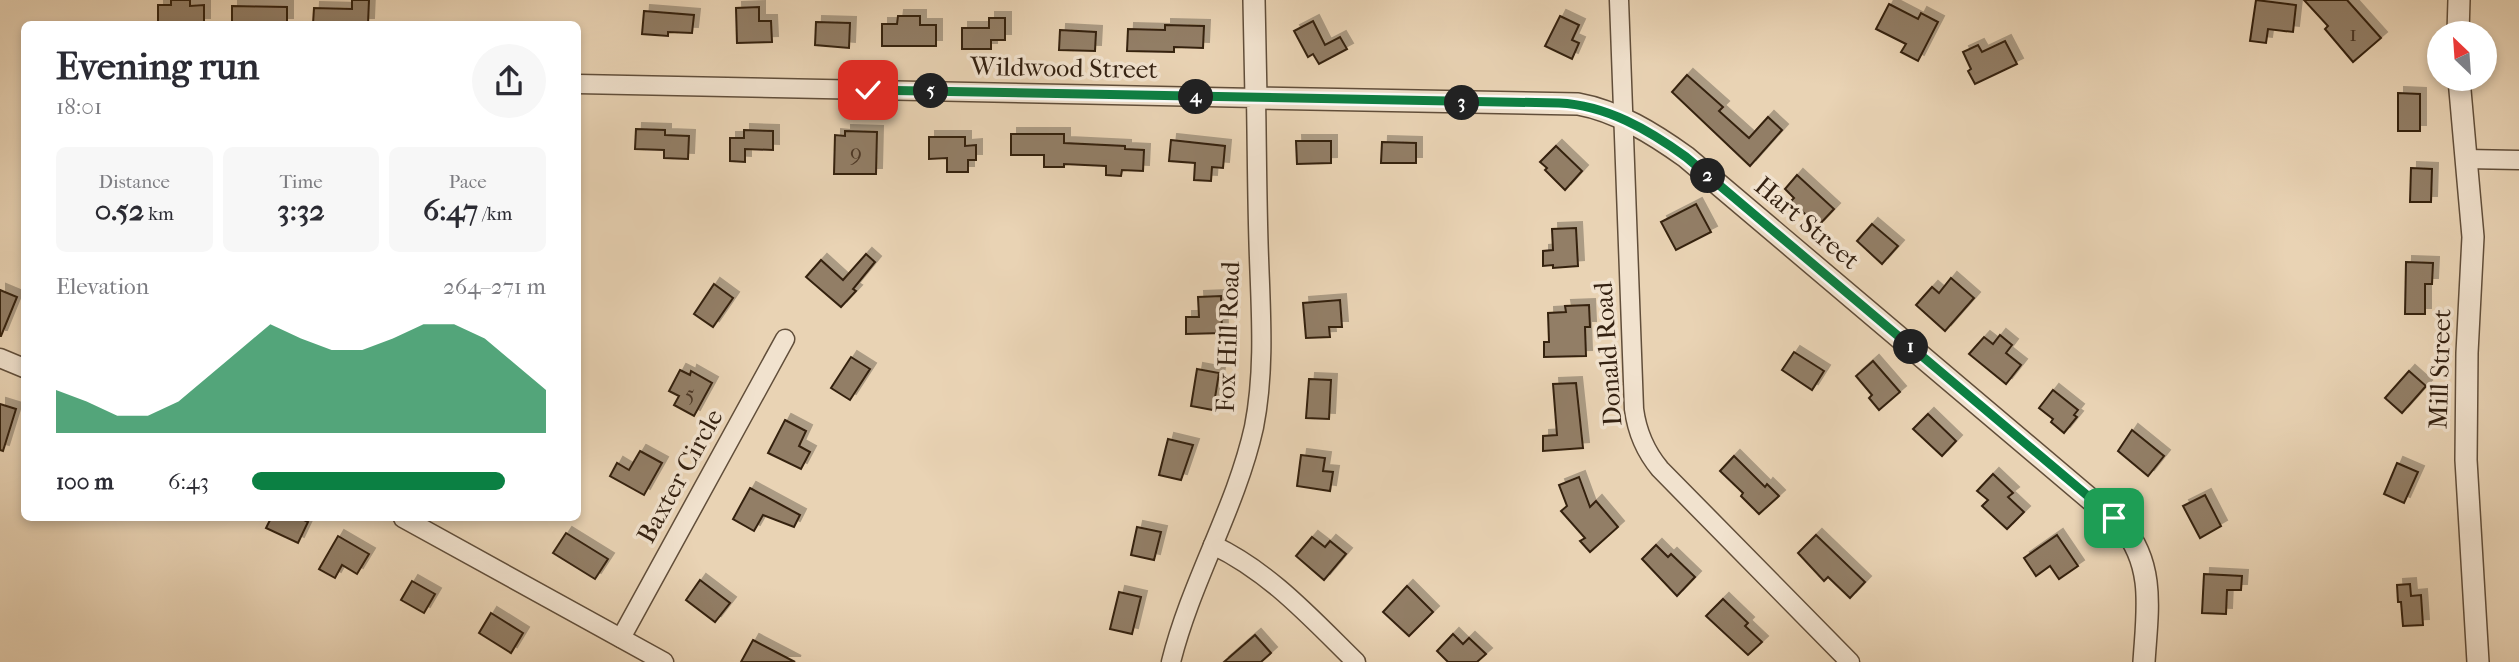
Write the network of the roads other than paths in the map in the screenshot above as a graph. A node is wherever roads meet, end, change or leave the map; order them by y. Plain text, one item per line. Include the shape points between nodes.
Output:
1 (1254, 0) edge
2 (1619, 0) edge
3 (2459, 0) edge
4 (2459, 21) edge
5 (581, 84) edge
6 (2460, 91) edge
7 (1256, 98) junction
8 (1624, 120) junction
9 (2466, 159) junction
10 (2519, 160) edge
11 (785, 338) dead end
12 (0, 358) edge
13 (21, 367) edge
14 (408, 521) edge
15 (1213, 545) junction
16 (621, 638) junction
17 (664, 662) edge
18 (1171, 662) edge
19 (1356, 662) edge
20 (1850, 662) edge
21 (2144, 662) edge
22 (2478, 662) edge

1 - 7 street, Fox Hill Road
2 - 8 street, Donald Road
3 - 4 street
5 - 7 street, Wildwood Street
6 - 9 street, Mill Street
7 - 8 street, Hart Street via 1569,104
7 - 15 street, Fox Hill Road via 1262,338 1258,404 1242,469
8 - 20 street, Donald Road via 1633,396 1640,437 1660,469
8 - 21 street, Hart Street via 1686,157 2122,526 2135,543 2146,574
9 - 10 street
9 - 22 street, Mill Street via 2473,237 2466,460
11 - 16 street, Baxter Circle
12 - 13 street
14 - 16 street
15 - 18 street, Fox Hill Road
15 - 19 street via 1258,570
16 - 17 street

